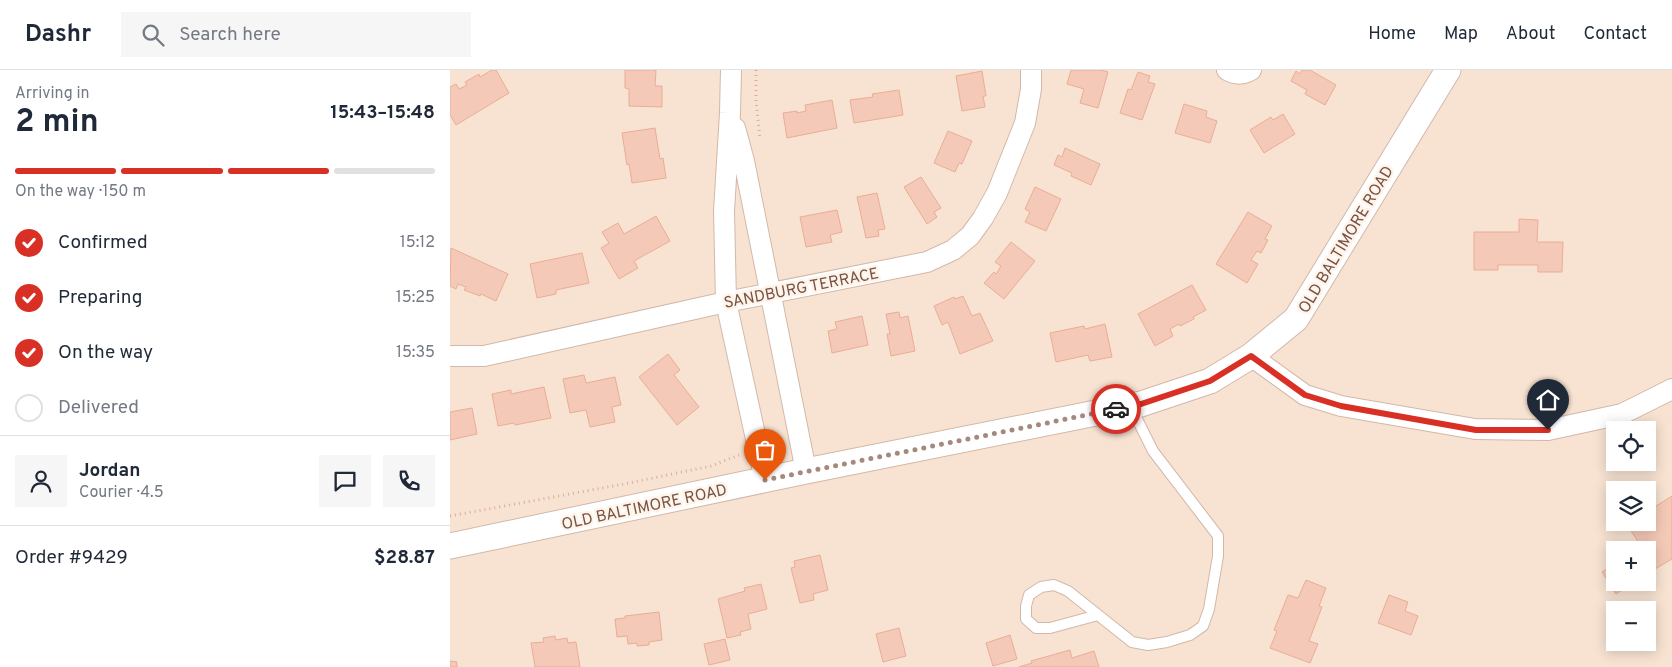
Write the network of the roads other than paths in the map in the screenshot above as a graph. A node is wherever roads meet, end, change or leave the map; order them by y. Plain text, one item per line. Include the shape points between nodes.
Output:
1 (1031, 70) edge
2 (1228, 70) edge
3 (1251, 70) edge
4 (1448, 70) edge
5 (735, 71) edge
6 (730, 113) junction
7 (769, 294) junction
8 (726, 302) junction
9 (450, 356) edge
10 (1251, 356) junction
11 (1672, 390) edge
12 (1130, 406) junction
13 (806, 472) junction
14 (765, 480) junction
15 (450, 546) edge
16 (1098, 615) junction

1 - 7 street, SANDBURG TERRACE via 1025,123 997,193 970,236 953,250 927,262
2 - 3 street via 1238,74
4 - 10 street, OLD BALTIMORE ROAD via 1296,319
5 - 6 street
6 - 7 street via 744,161
6 - 8 street via 724,211
7 - 8 street, SANDBURG TERRACE
7 - 13 street
8 - 9 street, SANDBURG TERRACE via 484,356
8 - 14 street
10 - 11 street via 1305,395 1341,406 1476,430 1548,430 1622,414
10 - 12 street, OLD BALTIMORE ROAD via 1210,381
12 - 13 street, OLD BALTIMORE ROAD
12 - 16 lane via 1153,450 1218,536 1218,556 1203,626 1190,635 1148,645 1132,642
13 - 14 street, OLD BALTIMORE ROAD
14 - 15 street, OLD BALTIMORE ROAD
16 - 16 lane via 1068,591 1054,585 1041,586 1029,595 1026,606 1026,619 1036,628 1050,628

